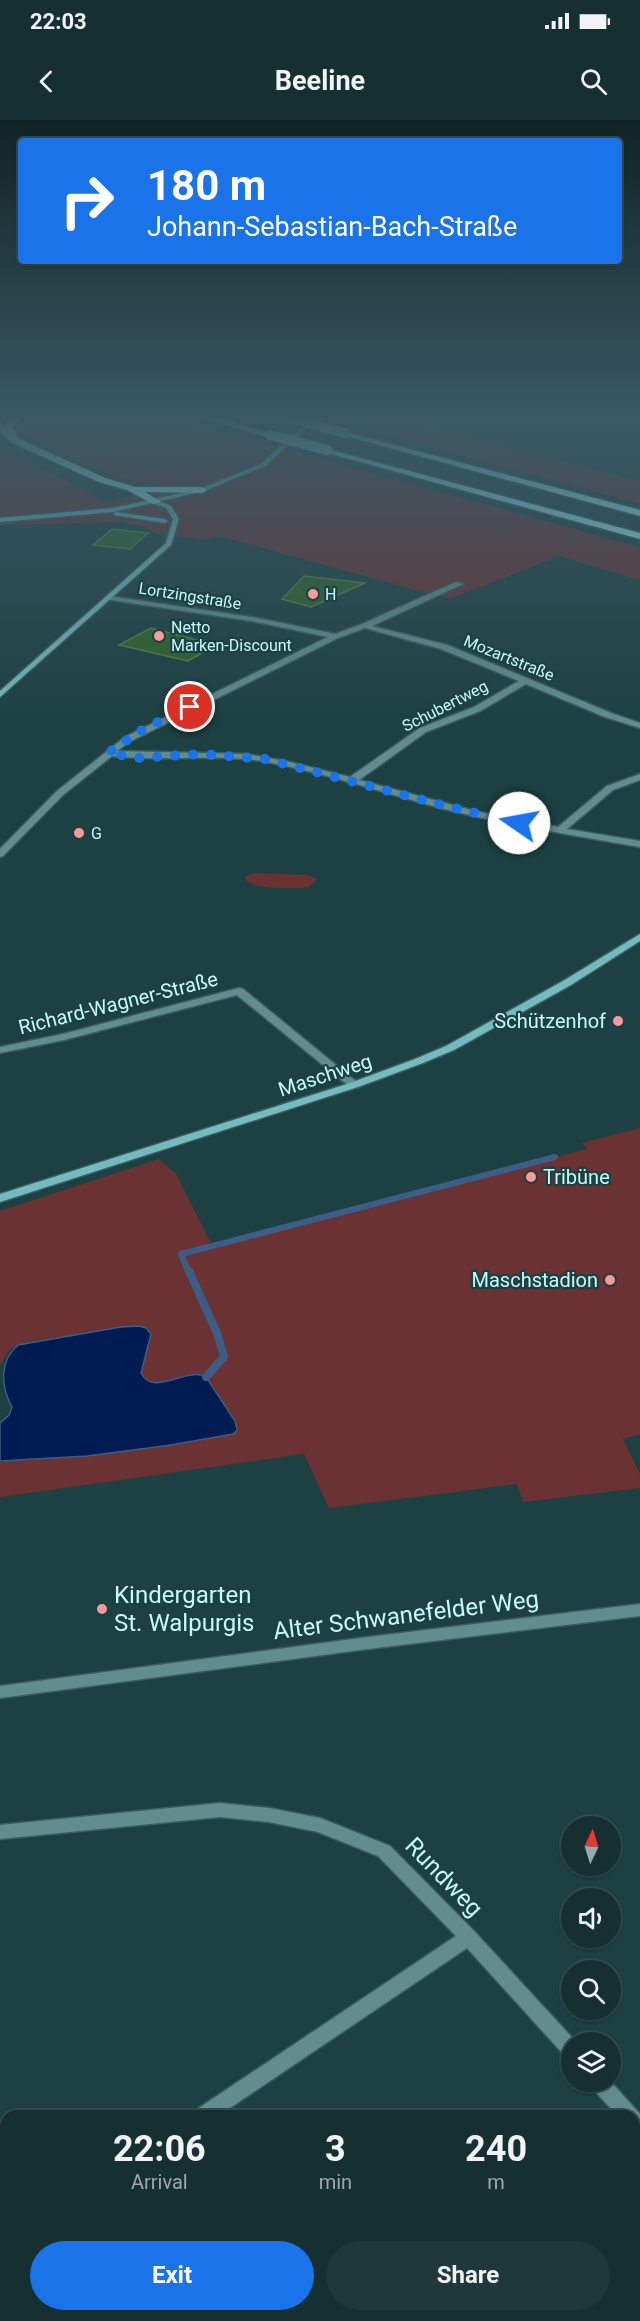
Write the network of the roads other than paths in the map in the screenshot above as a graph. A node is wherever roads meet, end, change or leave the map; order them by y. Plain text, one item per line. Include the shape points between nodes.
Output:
1 (159, 520) edge
2 (176, 520) edge
3 (581, 520) edge
4 (165, 521) joint
5 (173, 525) junction
6 (637, 535) edge
7 (459, 584) dead end
8 (111, 598) junction
9 (365, 626) junction
10 (335, 636) junction
11 (525, 681) junction
12 (0, 695) edge
13 (640, 726) edge
14 (108, 753) junction
15 (640, 777) edge
16 (351, 781) junction
17 (560, 830) junction
18 (640, 844) edge
19 (0, 854) edge
20 (640, 937) edge
21 (0, 1050) edge
22 (354, 1085) junction
23 (0, 1197) edge
24 (640, 1610) edge
25 (0, 1692) edge
26 (0, 1832) edge
27 (469, 1937) junction
28 (561, 2039) edge
29 (608, 2092) edge
30 (212, 2110) edge
31 (625, 2110) edge

1 - 4 main road
2 - 5 main road
3 - 6 highway, bridge
4 - 5 main road
5 - 8 main road via 169,544
7 - 9 street
8 - 10 street, Lortzingstraße
8 - 12 main road
9 - 10 street
9 - 11 street, Mozartstraße via 430,643
10 - 14 street via 145,728
11 - 13 street, Mozartstraße
11 - 16 street, Schubertweg via 477,709 423,730
14 - 16 street via 138,758 242,756
14 - 19 street via 60,793
15 - 17 street via 610,788
16 - 17 street
17 - 18 street
20 - 22 main road, Maschweg via 450,1048
21 - 22 street, Richard-Wagner-Straße via 239,991
22 - 23 main road, Maschweg
24 - 25 street, Alter Schwanefelder Weg
26 - 27 street, Rundweg via 220,1810 320,1825 384,1851
27 - 28 street
27 - 30 street, Rundweg
29 - 31 street

